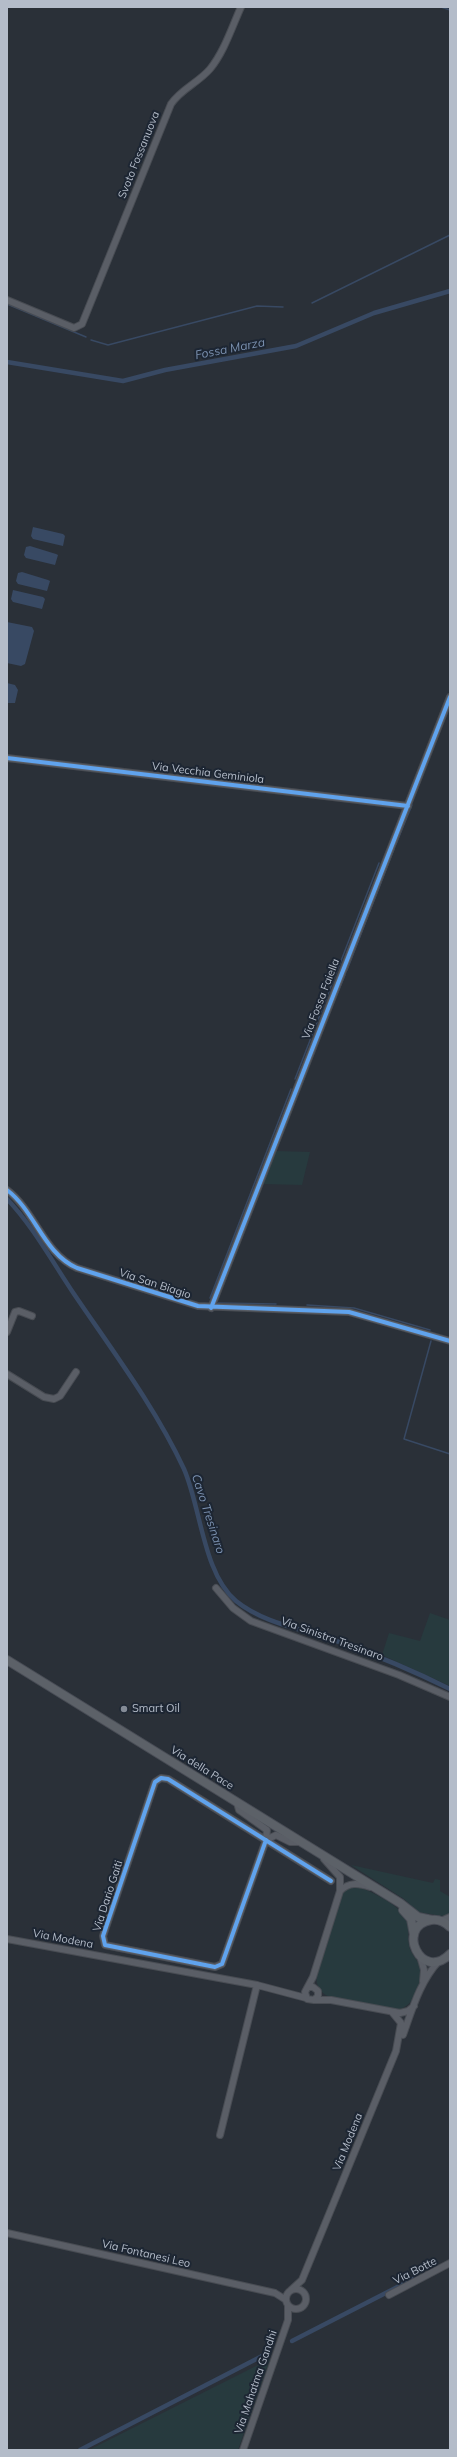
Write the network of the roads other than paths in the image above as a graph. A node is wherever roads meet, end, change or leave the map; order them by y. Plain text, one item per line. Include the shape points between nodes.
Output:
1 (241, 7) edge
2 (7, 300) edge
3 (450, 697) edge
4 (7, 758) edge
5 (408, 806) junction
6 (7, 1190) edge
7 (211, 1308) junction
8 (32, 1316) dead end
9 (7, 1332) edge
10 (450, 1341) edge
11 (76, 1372) dead end
12 (7, 1374) edge
13 (216, 1588) dead end
14 (7, 1660) edge
15 (450, 1697) edge
16 (237, 1803) junction
17 (266, 1840) junction
18 (301, 1842) junction
19 (317, 1852) junction
20 (331, 1880) dead end
21 (377, 1889) junction
22 (340, 1891) junction
23 (386, 1895) junction
24 (450, 1918) edge
25 (432, 1920) junction
26 (441, 1921) junction
27 (450, 1927) edge
28 (414, 1936) junction
29 (7, 1938) edge
30 (450, 1954) edge
31 (420, 1956) junction
32 (162, 1957) junction
33 (444, 1961) edge
34 (159, 1967) junction
35 (314, 1977) junction
36 (257, 1986) junction
37 (308, 1988) junction
38 (317, 1990) junction
39 (420, 1991) junction
40 (291, 1992) junction
41 (306, 1998) junction
42 (315, 2000) junction
43 (331, 2000) junction
44 (414, 2006) junction
45 (392, 2012) junction
46 (396, 2051) junction
47 (220, 2135) dead end
48 (7, 2227) edge
49 (9, 2233) edge
50 (450, 2264) edge
51 (302, 2280) junction
52 (290, 2291) junction
53 (303, 2292) junction
54 (275, 2293) junction
55 (389, 2295) dead end
56 (287, 2303) junction
57 (299, 2308) junction
58 (288, 2320) junction
59 (243, 2450) edge

1 - 2 street, Svoto Fossanuova via 219,56 210,69 180,92 171,104 80,326 70,326
3 - 5 street, Via Fossa Faiella
4 - 5 street, Via Vecchia Geminiola
5 - 7 street, Via Fossa Faiella
6 - 7 street, Via San Biagio via 18,1200 58,1254 70,1265 192,1305
7 - 10 street, Via San Biagio via 349,1312
8 - 9 street via 15,1312
11 - 12 street via 60,1396 54,1399 44,1397
13 - 15 street, Via Sinistra Tresinaro via 233,1608 251,1621 399,1675
14 - 16 main road, Via della Pace
16 - 17 street via 239,1810 267,1830
16 - 18 main road, Via della Pace
17 - 18 street via 276,1835 290,1842
17 - 20 street, Via Dario Gaiti
17 - 32 street, Via Dario Gaiti via 224,1962 215,1967
17 - 32 street, Via Dario Gaiti via 168,1778 161,1778 155,1782 103,1939 105,1945 110,1947
18 - 19 main road, Via della Pace
19 - 21 main road, Via della Pace
19 - 22 street via 338,1874
21 - 22 street via 357,1883 347,1885
21 - 23 main road, Via della Pace
22 - 35 street
23 - 25 main road, Via della Pace via 418,1917
23 - 28 main road, Via della Pace via 410,1919
24 - 26 street
25 - 26 main road, Via della Pace
25 - 28 main road via 420,1925
26 - 27 main road, Via della Pace
28 - 31 main road, Via della Pace via 414,1947
29 - 34 street, Via Modena
30 - 33 main road
31 - 33 main road via 428,1961
31 - 39 street via 424,1974
32 - 34 street
33 - 39 street via 430,1972
34 - 36 street, Via Modena
35 - 37 street
35 - 38 street
36 - 40 street, Via Modena
36 - 47 street
37 - 38 street, Via Modena
37 - 40 street, Via Modena
37 - 41 street
38 - 42 street
38 - 43 street, Via Modena
39 - 44 street
40 - 41 street, Via Modena
41 - 42 street, Via Modena via 310,2001
42 - 43 street, Via Modena
43 - 45 street, Via Modena
44 - 45 street, Via Modena via 404,2012
44 - 46 street
45 - 46 street, Via Modena via 401,2023
46 - 51 street, Via Modena
48 - 49 street, Via Fontanesi Leo
49 - 54 street, Via Fontanesi Leo
50 - 55 street, Via Botte
51 - 52 street
51 - 53 street
52 - 53 street via 297,2289
52 - 54 street, Via Fontanesi Leo
52 - 56 street
53 - 57 street via 305,2301
54 - 56 street, Via Fontanesi Leo
56 - 57 street via 293,2308
56 - 58 street
57 - 58 street
58 - 59 street, Via Mahatma Gandhi

